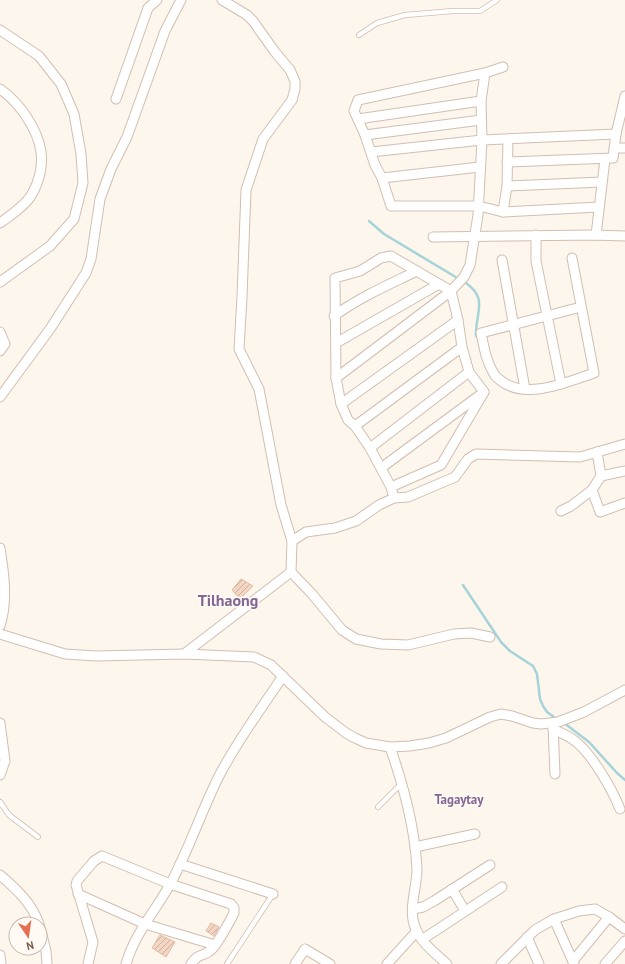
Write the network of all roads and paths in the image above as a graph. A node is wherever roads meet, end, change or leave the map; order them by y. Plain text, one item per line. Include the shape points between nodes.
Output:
1 (157, 0) edge
2 (181, 0) edge
3 (222, 0) edge
4 (497, 0) edge
5 (0, 30) edge
6 (359, 35) dead end
7 (503, 67) dead end
8 (485, 73) junction
9 (0, 89) edge
10 (625, 96) edge
11 (116, 99) dead end
12 (481, 101) junction
13 (358, 119) junction
14 (481, 120) junction
15 (616, 134) junction
16 (365, 135) junction
17 (508, 139) junction
18 (482, 140) junction
19 (614, 148) junction
20 (625, 148) edge
21 (371, 152) junction
22 (605, 159) junction
23 (507, 162) junction
24 (480, 167) junction
25 (382, 178) junction
26 (602, 182) junction
27 (507, 186) junction
28 (479, 206) junction
29 (599, 207) junction
30 (503, 212) junction
31 (0, 223) edge
32 (536, 235) junction
33 (596, 235) junction
34 (474, 236) junction
35 (625, 236) edge
36 (433, 237) dead end
37 (572, 258) dead end
38 (502, 260) dead end
39 (417, 271) junction
40 (0, 282) edge
41 (439, 284) junction
42 (451, 291) junction
43 (581, 307) junction
44 (334, 316) junction
45 (547, 316) junction
46 (458, 320) junction
47 (513, 324) junction
48 (0, 332) edge
49 (336, 344) junction
50 (462, 347) junction
51 (0, 350) edge
52 (469, 372) junction
53 (336, 378) junction
54 (561, 384) junction
55 (525, 389) junction
56 (484, 392) junction
57 (0, 397) edge
58 (341, 404) junction
59 (355, 426) junction
60 (625, 444) edge
61 (370, 448) junction
62 (597, 452) junction
63 (381, 468) junction
64 (625, 471) edge
65 (601, 476) junction
66 (391, 487) junction
67 (592, 490) junction
68 (394, 498) junction
69 (625, 503) edge
70 (561, 511) dead end
71 (292, 541) junction
72 (0, 548) edge
73 (291, 572) junction
74 (0, 626) edge
75 (0, 634) edge
76 (490, 637) dead end
77 (184, 654) junction
78 (283, 676) junction
79 (625, 690) edge
80 (0, 723) edge
81 (553, 726) junction
82 (390, 747) junction
83 (0, 774) edge
84 (555, 774) dead end
85 (402, 783) junction
86 (0, 802) edge
87 (378, 807) dead end
88 (620, 809) dead end
89 (475, 834) dead end
90 (38, 837) dead end
91 (414, 847) junction
92 (180, 864) junction
93 (490, 866) dead end
94 (0, 875) edge
95 (170, 884) junction
96 (502, 887) dead end
97 (452, 889) junction
98 (78, 894) junction
99 (273, 894) joint
100 (413, 909) junction
101 (465, 911) junction
102 (36, 916) edge
103 (609, 917) junction
104 (554, 919) junction
105 (145, 924) junction
106 (625, 929) edge
107 (417, 931) junction
108 (527, 937) junction
109 (423, 939) junction
110 (625, 941) edge
111 (215, 945) junction
112 (0, 955) edge
113 (127, 961) edge
114 (505, 962) edge
115 (574, 962) edge
116 (1, 964) edge
117 (88, 964) edge
118 (136, 964) edge
119 (191, 964) edge
120 (227, 964) edge
121 (295, 964) edge
122 (330, 964) edge
123 (387, 964) edge
124 (447, 964) edge
125 (539, 964) edge
126 (605, 964) edge

1 - 11 street via 148,8
2 - 57 street via 165,32 127,137 100,199 91,259 86,273 50,329
3 - 71 street via 253,21 290,70 295,81 292,100 263,139 246,190 239,350 259,389 281,505
4 - 6 lane via 480,11 405,15 377,22
5 - 40 street via 40,56 61,84 74,114 83,183 74,219 50,246
7 - 8 street
8 - 12 street
8 - 13 street via 358,100 354,110
9 - 31 street via 23,110 36,135 41,152 40,174 32,195
10 - 15 street
12 - 13 street
12 - 14 street
13 - 16 street
14 - 16 street
14 - 18 street
15 - 17 street
15 - 19 street
16 - 21 street
17 - 18 street
17 - 23 street
18 - 21 street
18 - 24 street
19 - 20 street
19 - 22 street via 613,158
21 - 25 street
22 - 23 street
22 - 26 street
23 - 27 street
24 - 25 street
24 - 28 street
25 - 28 street via 391,206
26 - 27 street
26 - 29 street
27 - 30 street
28 - 30 street
28 - 34 street
29 - 30 street
29 - 33 street
32 - 33 street
32 - 34 street
32 - 45 street via 536,261
33 - 35 street
34 - 36 street
34 - 42 street via 470,265
37 - 43 street
38 - 47 street
39 - 41 street
39 - 44 street via 346,307
39 - 44 street via 391,256 380,258 360,271 334,278
41 - 42 street
41 - 49 street
42 - 46 street
42 - 53 street
43 - 45 street
43 - 54 street via 594,373
44 - 49 street
45 - 47 street
45 - 54 street
46 - 50 street
46 - 58 street
47 - 55 street
47 - 55 street via 481,333 486,356 494,375 506,385
48 - 51 street via 6,344
49 - 53 street
50 - 52 street
50 - 59 street
52 - 56 street
52 - 61 street
53 - 58 street
54 - 55 street via 540,389
56 - 63 street
56 - 66 street via 441,465
58 - 59 street via 348,420
59 - 61 street
60 - 62 street
61 - 63 street
62 - 65 street
62 - 68 street via 580,457 476,454 468,459 456,478 408,497
63 - 66 street
64 - 65 street
65 - 67 street
66 - 68 street
67 - 69 street via 600,512
67 - 70 street
68 - 71 street via 356,521 335,528 306,532
71 - 73 street
72 - 74 street via 4,575 3,616
73 - 76 street via 342,630 356,639 381,644 408,645 459,634 471,633
73 - 77 street
75 - 77 street via 65,654
77 - 78 street via 254,657 271,665
78 - 82 street via 325,717 346,733 366,743
78 - 92 street via 219,775
79 - 81 street
80 - 83 street via 5,760
81 - 82 street via 500,714 446,738 429,743
81 - 84 street
81 - 88 street via 576,741 586,752 614,793
82 - 85 street
85 - 87 lane
85 - 91 street via 410,813
86 - 90 lane via 9,815
89 - 91 street
91 - 100 street via 417,870
92 - 95 street
92 - 99 street
93 - 97 street
94 - 102 street via 16,889
95 - 98 street via 102,856 94,861 77,881
95 - 105 street
95 - 111 street via 229,902 233,906 233,916
96 - 101 street
97 - 100 street via 428,904
97 - 101 street
98 - 105 street
98 - 117 street via 93,942
99 - 120 lane
100 - 107 street
101 - 109 street
103 - 104 street via 596,909 588,909
103 - 106 street
103 - 115 street
104 - 108 street
104 - 115 street
105 - 111 street
105 - 113 street
107 - 109 street
107 - 123 street
108 - 114 street
108 - 125 street
109 - 124 street
110 - 126 street
111 - 119 street via 210,951 197,956
112 - 116 street
113 - 118 street
121 - 122 street via 305,949

